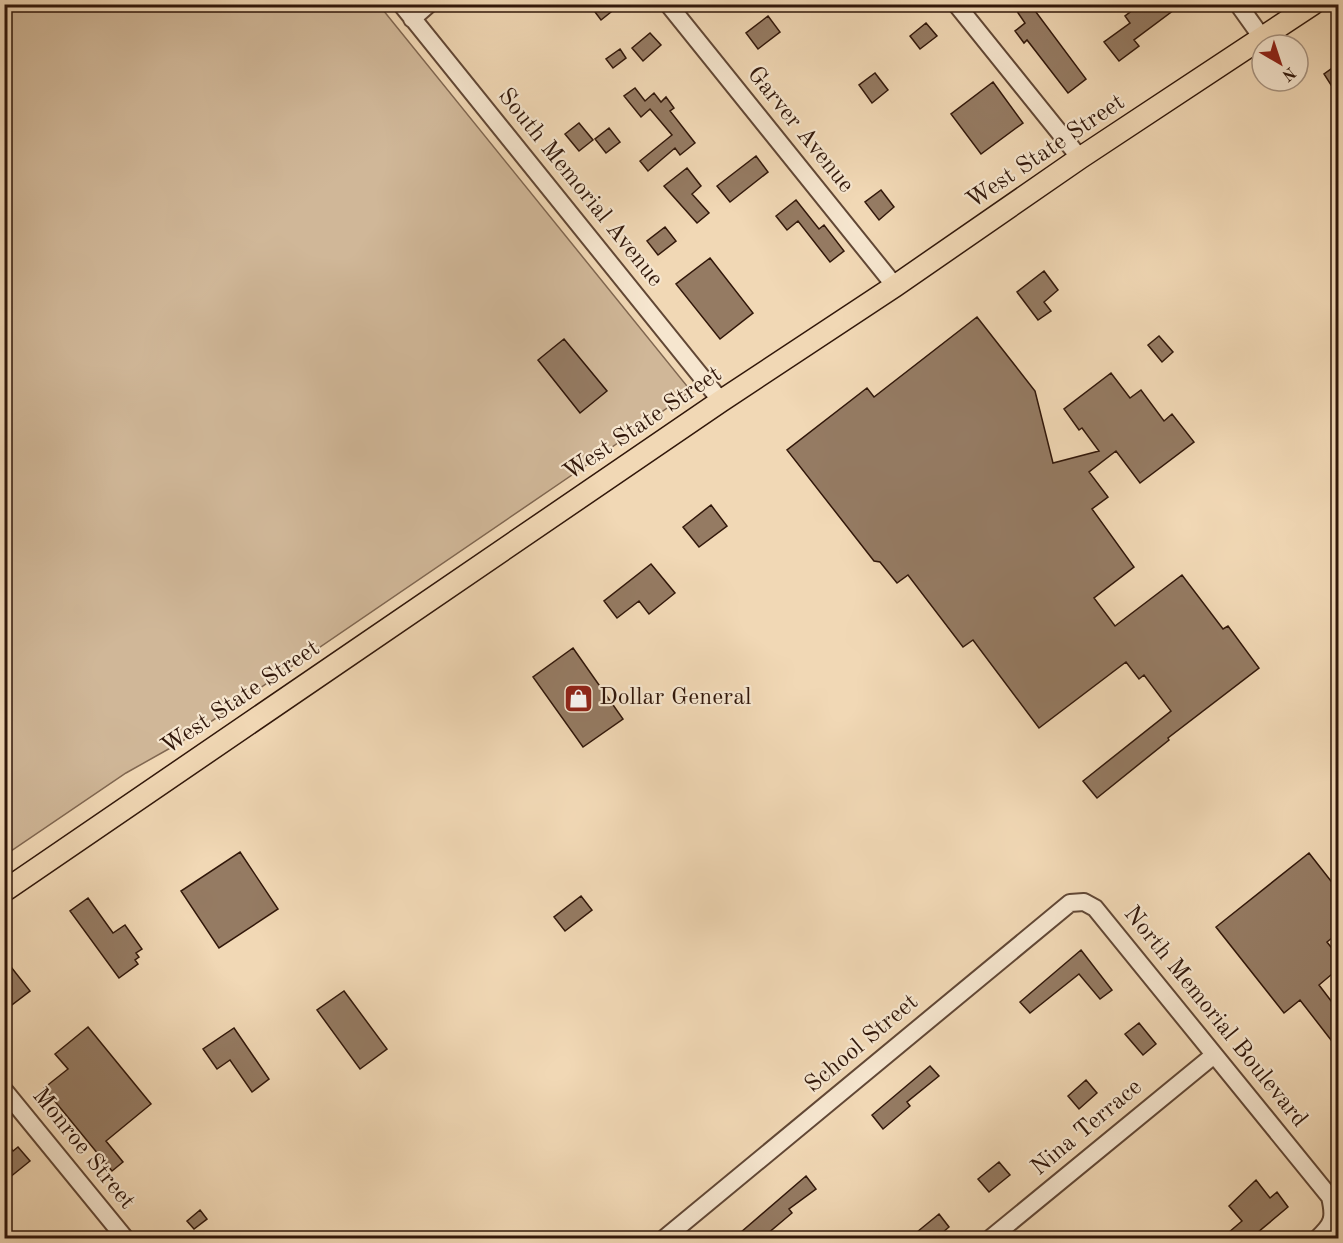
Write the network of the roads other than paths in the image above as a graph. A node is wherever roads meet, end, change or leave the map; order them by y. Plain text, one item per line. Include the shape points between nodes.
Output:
1 (401, 4) edge
2 (429, 4) edge
3 (669, 4) edge
4 (956, 4) edge
5 (1238, 4) edge
6 (1314, 4) edge
7 (412, 19) junction
8 (1259, 33) edge
9 (1272, 33) edge
10 (1250, 48) edge
11 (1080, 159) junction
12 (895, 286) junction
13 (721, 401) junction
14 (4, 891) edge
15 (1095, 908) joint
16 (1214, 1054) junction
17 (4, 1090) edge
18 (125, 1239) edge
19 (665, 1239) edge
20 (991, 1239) edge
21 (1318, 1239) edge

1 - 7 street, South Memorial Avenue
2 - 7 street
3 - 12 street, Garver Avenue
4 - 11 street
5 - 8 street
6 - 9 main road, West State Street
7 - 13 street, South Memorial Avenue
10 - 11 main road, West State Street
11 - 12 main road, West State Street
12 - 13 main road, West State Street
13 - 14 main road, West State Street
15 - 16 street, North Memorial Boulevard
15 - 19 street, School Street via 1084,902 1070,903
16 - 20 street, Nina Terrace
16 - 21 street, North Memorial Boulevard via 1329,1197 1334,1217
17 - 18 street, Monroe Street

